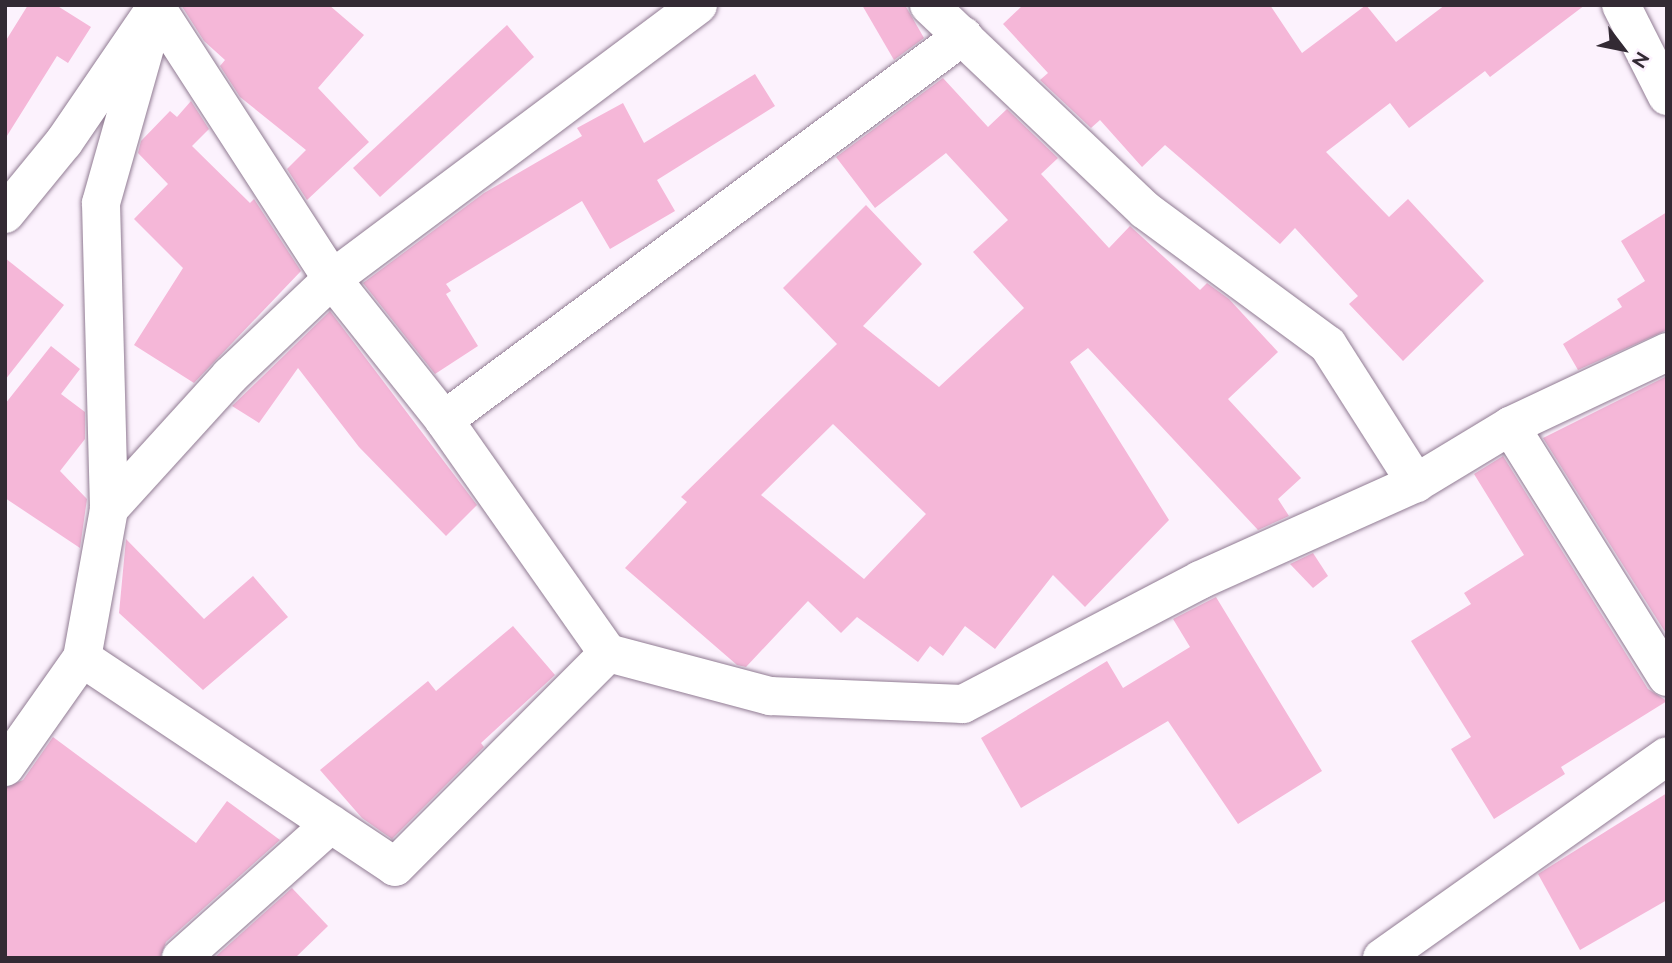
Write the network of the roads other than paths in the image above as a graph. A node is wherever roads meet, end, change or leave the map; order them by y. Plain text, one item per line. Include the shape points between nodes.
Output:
1 (698, 5) edge
2 (929, 5) edge
3 (1621, 5) edge
4 (157, 6) edge
5 (963, 36) junction
6 (1664, 88) edge
7 (5, 214) edge
8 (332, 279) junction
9 (1667, 352) edge
10 (444, 419) junction
11 (1510, 426) junction
12 (1416, 483) junction
13 (109, 509) junction
14 (608, 653) junction
15 (82, 658) junction
16 (1667, 677) edge
17 (1667, 756) edge
18 (5, 767) edge
19 (331, 824) junction
20 (183, 957) edge
21 (1382, 958) edge

1 - 8 street
2 - 5 street
3 - 6 street
4 - 7 street via 64,142
4 - 8 street
4 - 13 street via 101,202
5 - 10 street
5 - 12 street via 1145,210 1328,345
8 - 10 street
8 - 13 street via 230,376
9 - 11 street
10 - 14 street
11 - 12 street
11 - 16 street
12 - 14 street via 1200,580 963,704 769,696
13 - 15 street
14 - 19 street via 395,867
15 - 18 street
15 - 19 street
17 - 21 street
19 - 20 street

